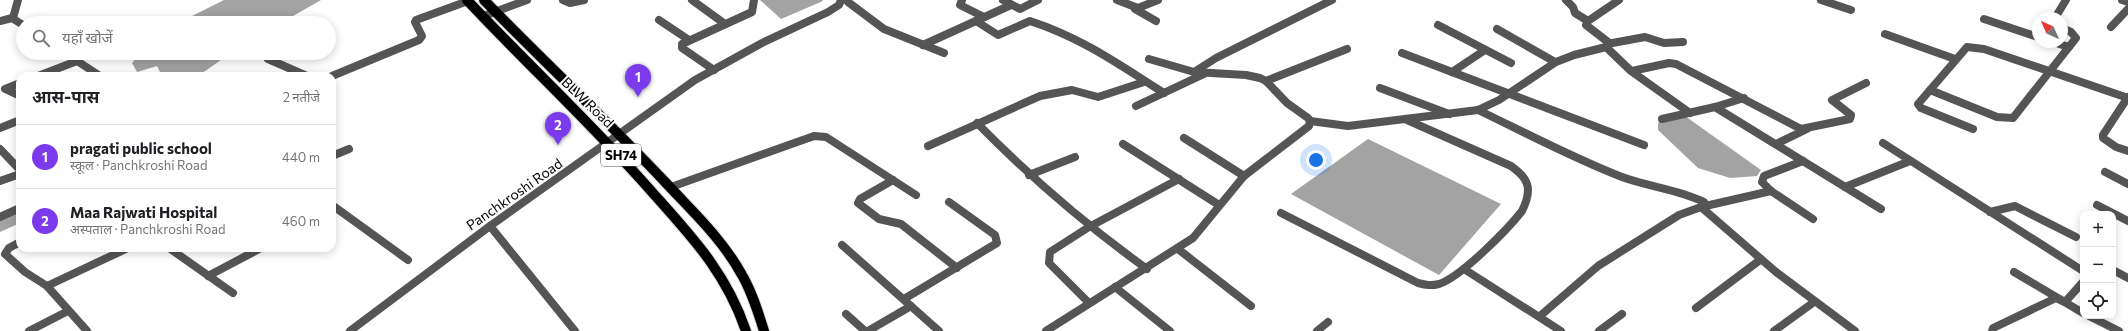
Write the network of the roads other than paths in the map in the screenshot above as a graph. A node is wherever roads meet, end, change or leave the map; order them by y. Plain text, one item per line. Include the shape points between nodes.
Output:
1 (18, 0) edge
2 (468, 0) edge
3 (484, 0) edge
4 (527, 0) edge
5 (563, 0) edge
6 (584, 0) edge
7 (692, 0) edge
8 (754, 0) edge
9 (962, 0) edge
10 (1003, 0) edge
11 (1038, 0) edge
12 (1117, 0) edge
13 (1158, 0) edge
14 (1330, 0) edge
15 (1566, 0) edge
16 (1619, 0) edge
17 (1821, 0) edge
18 (2066, 0) edge
19 (2122, 0) edge
20 (845, 2) edge
21 (2128, 2) edge
22 (1011, 5) junction
23 (1135, 9) junction
24 (2128, 9) edge
25 (1851, 10) dead end
26 (495, 11) junction
27 (2059, 12) edge
28 (484, 16) junction
29 (984, 17) junction
30 (13, 18) junction
31 (1984, 19) dead end
32 (16, 20) edge
33 (659, 20) dead end
34 (0, 21) edge
35 (976, 21) junction
36 (1156, 21) dead end
37 (1588, 21) junction
38 (725, 24) junction
39 (1438, 25) dead end
40 (2111, 27) dead end
41 (1497, 29) dead end
42 (2068, 32) edge
43 (1885, 34) dead end
44 (2032, 35) edge
45 (689, 40) junction
46 (1683, 42) dead end
47 (923, 45) junction
48 (1607, 45) junction
49 (2069, 47) joint
50 (1347, 49) dead end
51 (1485, 50) junction
52 (944, 53) dead end
53 (1402, 54) dead end
54 (1149, 59) dead end
55 (1955, 59) junction
56 (270, 60) edge
57 (77, 61) joint
58 (1555, 62) junction
59 (1511, 63) dead end
60 (714, 70) junction
61 (1632, 71) junction
62 (2049, 71) junction
63 (48, 72) edge
64 (94, 72) edge
65 (298, 72) edge
66 (1194, 72) junction
67 (1452, 72) junction
68 (336, 74) edge
69 (1204, 74) junction
70 (1266, 81) junction
71 (1144, 82) junction
72 (1866, 83) dead end
73 (16, 85) edge
74 (1380, 88) dead end
75 (1930, 90) junction
76 (1164, 93) junction
77 (16, 94) edge
78 (1511, 94) junction
79 (1744, 98) junction
80 (2128, 98) edge
81 (1136, 106) dead end
82 (1715, 107) junction
83 (1478, 110) junction
84 (1690, 113) junction
85 (1450, 114) junction
86 (1662, 119) dead end
87 (1407, 120) junction
88 (1310, 121) junction
89 (16, 122) edge
90 (978, 124) junction
91 (0, 128) edge
92 (1807, 129) junction
93 (1973, 129) dead end
94 (620, 134) junction
95 (1184, 138) dead end
96 (608, 142) junction
97 (1883, 143) dead end
98 (1123, 144) dead end
99 (1776, 144) junction
100 (1644, 145) dead end
101 (928, 146) dead end
102 (0, 149) edge
103 (349, 149) dead end
104 (2128, 151) edge
105 (336, 154) edge
106 (1074, 157) dead end
107 (1910, 160) junction
108 (1803, 161) junction
109 (16, 166) edge
110 (2105, 172) dead end
111 (16, 175) edge
112 (1029, 176) junction
113 (1244, 176) junction
114 (1179, 179) junction
115 (893, 180) junction
116 (0, 181) edge
117 (2128, 184) edge
118 (671, 187) junction
119 (1845, 187) junction
120 (1771, 191) junction
121 (916, 195) dead end
122 (950, 202) dead end
123 (1218, 205) junction
124 (2097, 205) dead end
125 (1701, 207) junction
126 (336, 208) edge
127 (1881, 209) dead end
128 (16, 210) edge
129 (1990, 212) junction
130 (1281, 213) dead end
131 (0, 217) edge
132 (1813, 219) dead end
133 (2128, 221) edge
134 (490, 226) junction
135 (1089, 227) junction
136 (2076, 237) dead end
137 (16, 244) edge
138 (842, 245) dead end
139 (1178, 249) junction
140 (119, 252) edge
141 (175, 252) edge
142 (253, 252) edge
143 (408, 260) dead end
144 (1760, 260) junction
145 (956, 268) junction
146 (1147, 269) junction
147 (1464, 269) junction
148 (2080, 269) edge
149 (2014, 272) dead end
150 (2116, 272) edge
151 (208, 276) junction
152 (2128, 278) edge
153 (2082, 283) edge
154 (47, 286) junction
155 (1115, 287) junction
156 (233, 293) dead end
157 (2056, 298) junction
158 (904, 299) junction
159 (1814, 302) junction
160 (1089, 303) junction
161 (911, 306) junction
162 (1251, 306) dead end
163 (1696, 308) dead end
164 (68, 311) junction
165 (2080, 312) edge
166 (846, 314) dead end
167 (1622, 314) dead end
168 (1540, 316) junction
169 (2096, 319) edge
170 (1328, 322) dead end
171 (29, 331) edge
172 (87, 331) edge
173 (350, 331) edge
174 (575, 331) edge
175 (746, 331) edge
176 (764, 331) edge
177 (867, 331) edge
178 (939, 331) edge
179 (1046, 331) edge
180 (1170, 331) edge
181 (1317, 331) edge
182 (1561, 331) edge
183 (1599, 331) edge
184 (1774, 331) edge
185 (1855, 331) edge
186 (1992, 331) edge
187 (2119, 331) edge

1 - 30 street
2 - 28 main road, BLW Road / SH74
2 - 68 street via 416,20 422,36 419,40
3 - 26 main road, SH74
4 - 26 street
5 - 6 street via 570,4
7 - 38 street
8 - 38 street via 752,12
9 - 29 street via 960,5
10 - 22 street
11 - 22 street via 1020,9
12 - 23 street
13 - 23 street
14 - 66 street via 1216,58
15 - 37 street via 1575,13
16 - 37 street
17 - 25 street
18 - 27 street
19 - 21 street
20 - 47 street via 884,29
20 - 60 street, Panchkroshi Road
22 - 29 street
23 - 36 street
24 - 40 street
26 - 28 street
26 - 94 main road, SH74
28 - 96 main road, BLW Road / SH74 via 522,59
29 - 35 street
30 - 32 street
30 - 34 street
31 - 44 street
33 - 45 street
35 - 47 street
35 - 71 street via 998,35 1030,21 1057,30 1102,52
37 - 48 street via 1586,25 1605,38
38 - 45 street
39 - 51 street
41 - 58 street
42 - 49 street via 2076,38
43 - 55 street
45 - 60 street via 682,44 682,48
46 - 48 street via 1664,43 1645,37
47 - 52 street
48 - 58 street
48 - 61 street via 1610,53
49 - 62 street
50 - 70 street
51 - 59 street
51 - 67 street
53 - 67 street
54 - 66 street
55 - 62 street via 1967,47 1978,47
55 - 75 street
56 - 65 street
57 - 63 street
57 - 64 street
58 - 78 street
60 - 94 street, Panchkroshi Road via 695,80
61 - 79 street via 1669,63 1676,64
61 - 84 street
62 - 75 street via 2013,118 2009,119 1997,117
62 - 80 street
66 - 69 street
67 - 78 street
69 - 70 street via 1246,75
69 - 76 street
70 - 88 street via 1286,103
71 - 76 street
71 - 90 street via 1098,97 1078,90 1050,93
72 - 92 street via 1832,100 1851,115 1850,119
73 - 77 street via 6,89
74 - 85 street
75 - 93 street via 1919,106
76 - 81 street
78 - 83 street
78 - 100 street
79 - 82 street
79 - 92 street via 1794,126
80 - 104 street via 2103,138 2108,143
82 - 84 street
82 - 99 street
83 - 85 street
83 - 125 street via 1582,161 1625,178 1691,195 1704,202
84 - 86 street
85 - 87 street
87 - 88 street via 1348,126
87 - 147 street via 1511,166 1523,174 1527,181 1526,201 1522,210
88 - 113 street via 1304,131
89 - 91 street
90 - 101 street
90 - 112 street
92 - 99 street
94 - 96 street, Panchkroshi Road
94 - 118 main road, SH74
95 - 113 street
96 - 134 street, Panchkroshi Road
96 - 175 main road, BLW Road / SH74 via 708,256 726,283
97 - 107 street
98 - 114 street
99 - 108 street
102 - 109 street
103 - 105 street
106 - 112 street
107 - 119 street
107 - 129 street
108 - 119 street
108 - 120 street via 1764,176 1762,182
110 - 117 street
111 - 116 street
112 - 135 street
113 - 123 street
114 - 123 street
114 - 135 street
115 - 118 street via 826,137 814,136
115 - 121 street
115 - 145 street via 860,199 858,203 879,219 901,224
118 - 176 main road, SH74 via 714,234 742,274
119 - 127 street
120 - 125 street
120 - 132 street
122 - 145 street via 997,239 993,247
123 - 139 street via 1193,238
124 - 133 street
125 - 144 street via 1732,238
125 - 168 street via 1678,216 1598,266
126 - 143 street
128 - 131 street
129 - 136 street via 2015,206
129 - 148 street
130 - 147 street via 1418,283 1437,285
134 - 173 street, Panchkroshi Road
134 - 174 street
135 - 146 street
135 - 160 street via 1050,252 1048,258 1049,263
137 - 154 street via 5,254 25,272
138 - 158 street
139 - 146 street
139 - 162 street
140 - 154 street
141 - 151 street
142 - 151 street
144 - 159 street
144 - 163 street
145 - 158 street
146 - 155 street
147 - 168 street
149 - 157 street
150 - 152 street
151 - 156 street
153 - 157 street via 2065,302
154 - 164 street
155 - 160 street
155 - 180 street
157 - 165 street
157 - 186 street via 1993,328
158 - 161 street
159 - 184 street
159 - 185 street
160 - 179 street
161 - 177 street
161 - 178 street
164 - 171 street
164 - 172 street
166 - 177 street
167 - 183 street
168 - 182 street
169 - 187 street
170 - 181 street

